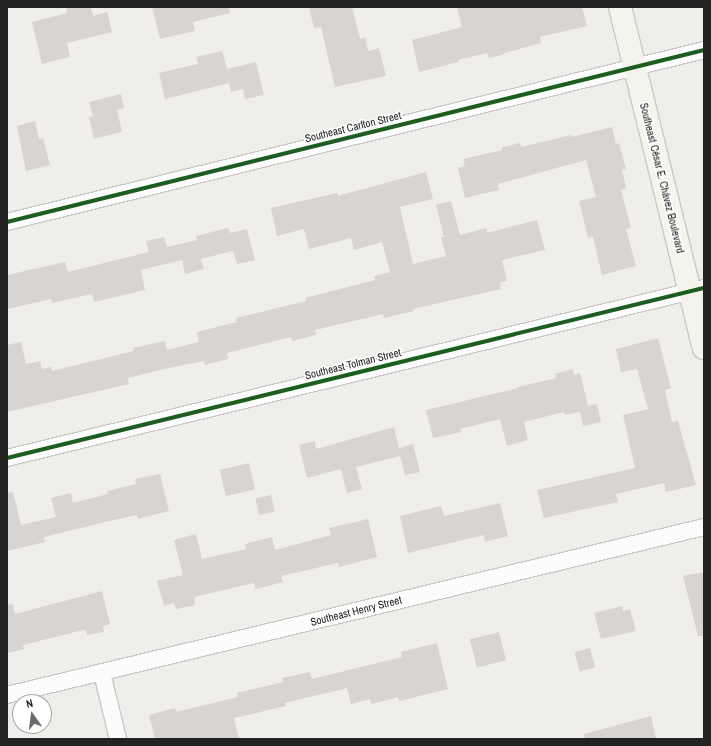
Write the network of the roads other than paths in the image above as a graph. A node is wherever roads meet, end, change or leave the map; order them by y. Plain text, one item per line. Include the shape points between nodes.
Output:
1 (620, 7) edge
2 (704, 50) edge
3 (635, 67) junction
4 (7, 222) edge
5 (697, 290) edge
6 (704, 348) edge
7 (7, 458) edge
8 (704, 527) edge
9 (102, 673) junction
10 (7, 695) edge
11 (118, 739) edge

1 - 3 street, Southeast César E. Chávez Boulevard
2 - 3 street, Southeast Carlton Street
3 - 4 street, Southeast Carlton Street
3 - 5 street, Southeast César E. Chávez Boulevard
5 - 6 street, Southeast César E. Chávez Boulevard
5 - 7 street, Southeast Tolman Street
8 - 9 street, Southeast Henry Street
9 - 10 street, Southeast Henry Street
9 - 11 street

